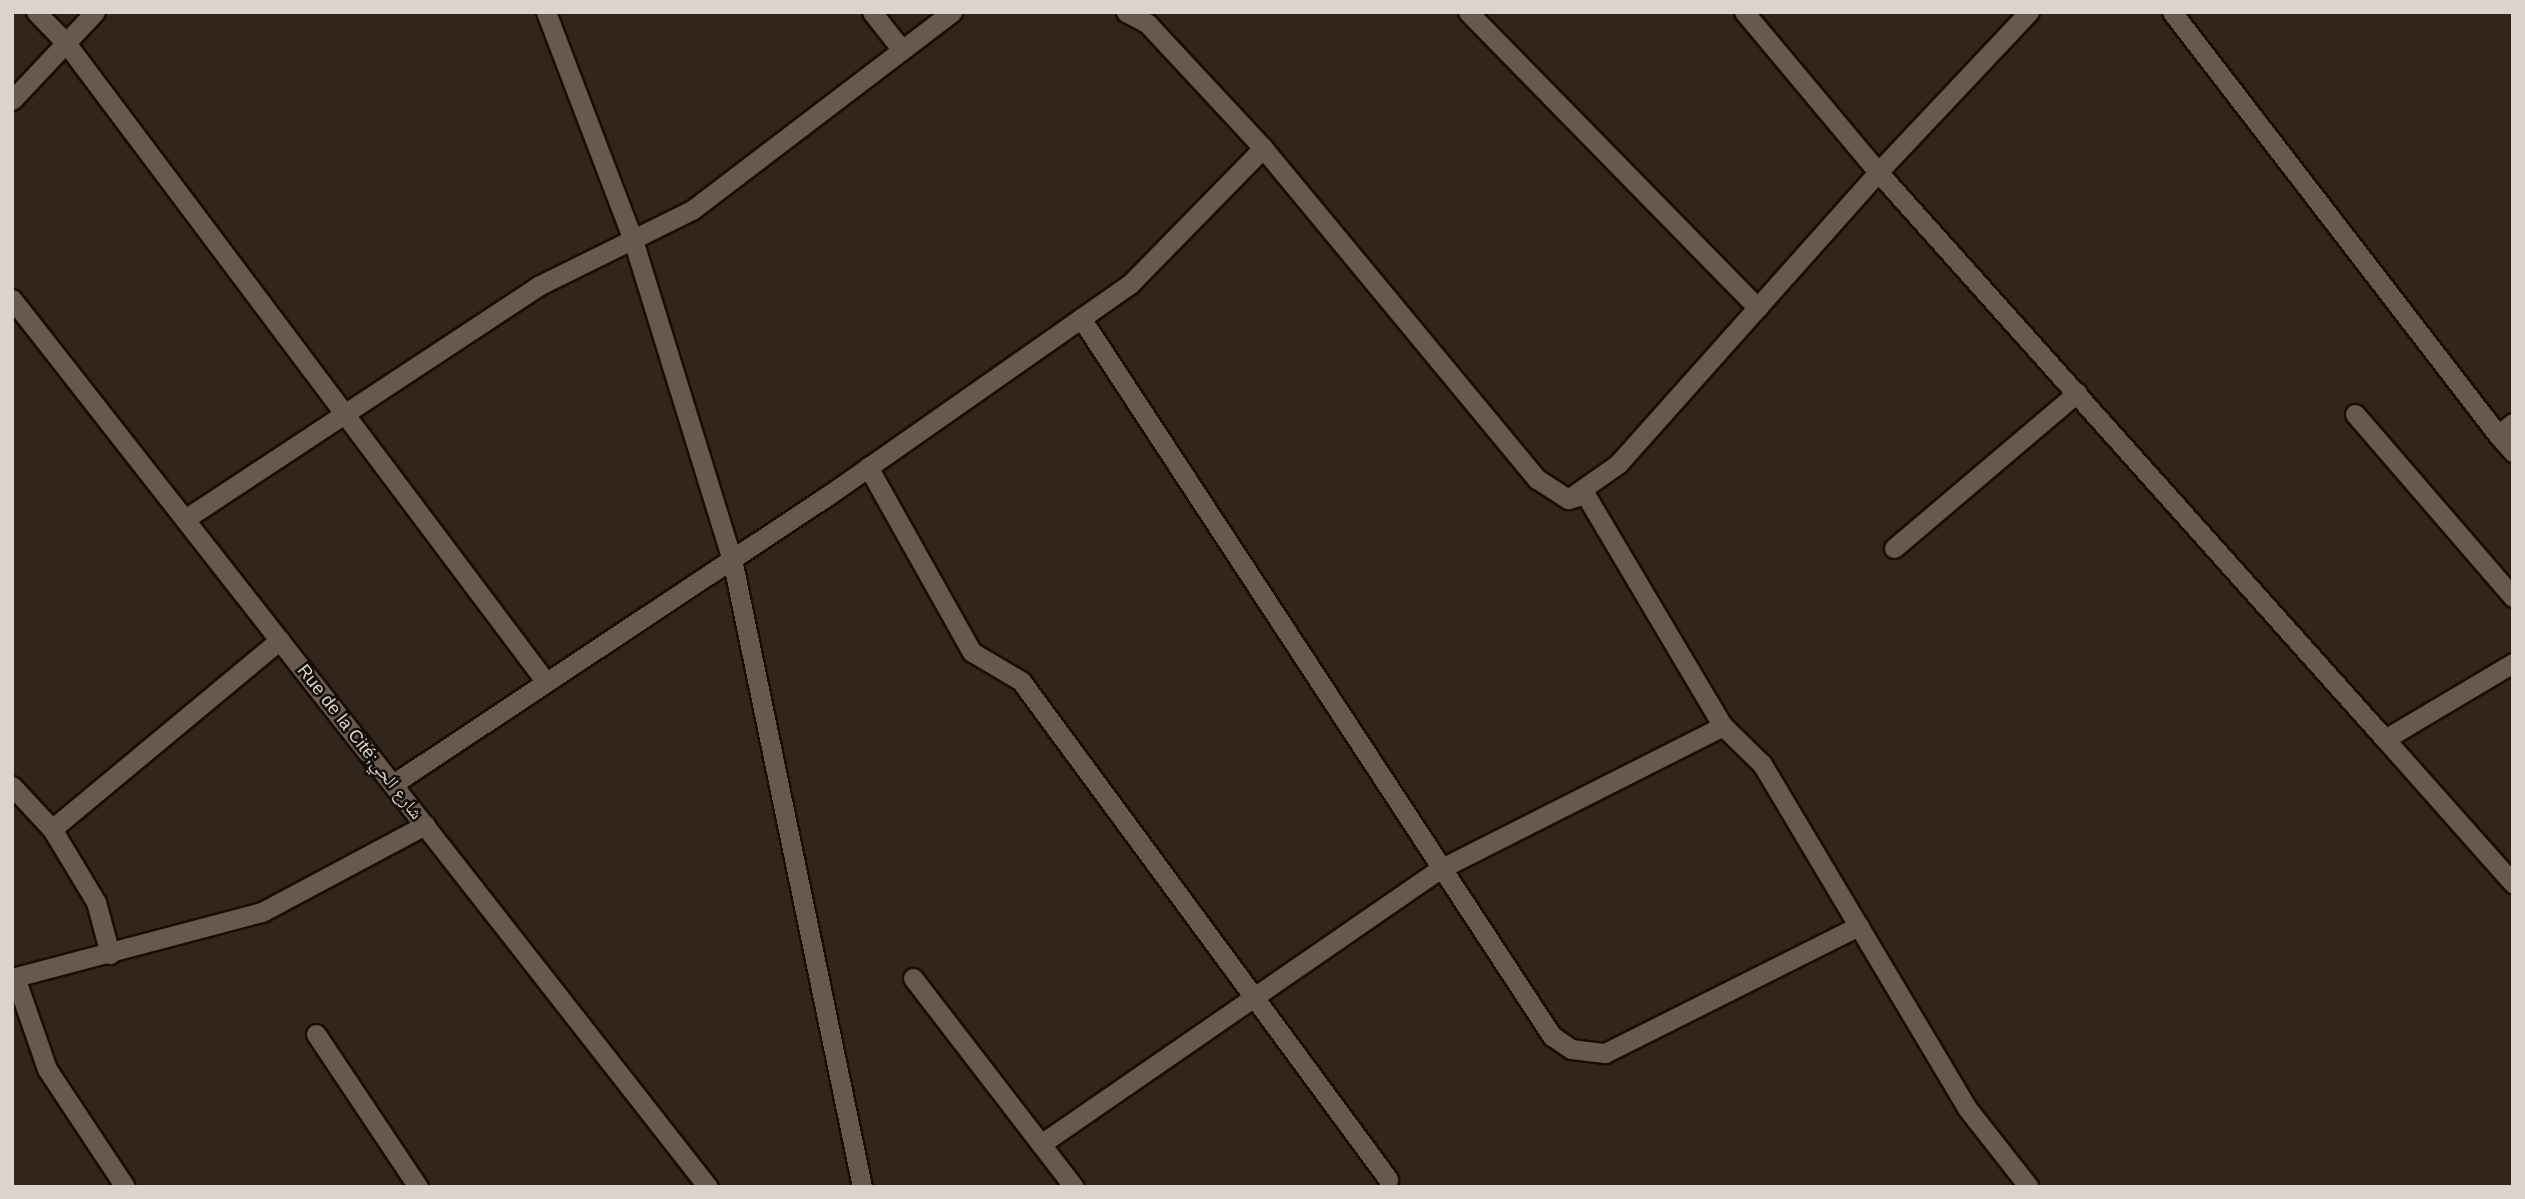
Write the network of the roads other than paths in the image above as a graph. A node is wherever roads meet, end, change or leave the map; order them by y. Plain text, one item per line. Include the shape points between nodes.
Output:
1 (36, 12) edge
2 (95, 12) edge
3 (546, 12) edge
4 (872, 12) edge
5 (952, 12) edge
6 (1126, 12) edge
7 (1468, 12) edge
8 (1744, 12) edge
9 (2172, 12) edge
10 (2021, 14) edge
11 (1153, 18) edge
12 (66, 43) junction
13 (902, 50) junction
14 (12, 100) edge
15 (1263, 148) junction
16 (1878, 172) junction
17 (633, 240) junction
18 (12, 299) edge
19 (1758, 307) junction
20 (1081, 318) junction
21 (2077, 393) junction
22 (344, 414) junction
23 (2355, 414) dead end
24 (2505, 429) edge
25 (2513, 452) edge
26 (868, 467) junction
27 (1568, 499) junction
28 (184, 519) junction
29 (1894, 548) dead end
30 (732, 559) junction
31 (2513, 597) edge
32 (280, 640) junction
33 (2513, 663) edge
34 (546, 682) junction
35 (1723, 726) junction
36 (2385, 739) junction
37 (393, 784) junction
38 (12, 786) edge
39 (425, 825) junction
40 (52, 829) junction
41 (1440, 869) junction
42 (2513, 883) edge
43 (1859, 926) junction
44 (110, 954) junction
45 (14, 977) edge
46 (913, 978) dead end
47 (1252, 998) junction
48 (316, 1034) dead end
49 (1041, 1144) junction
50 (1388, 1179) dead end
51 (125, 1187) edge
52 (418, 1187) edge
53 (708, 1187) edge
54 (862, 1187) edge
55 (1074, 1187) edge
56 (2029, 1187) edge

1 - 12 street
2 - 12 street
3 - 17 street
4 - 13 street
5 - 13 street
6 - 11 street
7 - 19 street
8 - 16 street
9 - 24 street
10 - 16 street
11 - 15 street
12 - 14 street
12 - 22 street
13 - 17 street via 692,210
15 - 20 street via 1130,284
15 - 27 street via 1537,479
16 - 19 street
16 - 21 street
17 - 22 street via 540,285
17 - 30 street
18 - 28 street, Rue de la Cité;شارع الحي
19 - 27 street via 1618,464
20 - 26 street
20 - 41 street
21 - 29 street
21 - 36 street
22 - 28 street
22 - 34 street
23 - 31 street
24 - 25 street
26 - 30 street
26 - 47 street via 972,652 1021,681
27 - 35 street via 1585,494
28 - 32 street, Rue de la Cité;شارع الحي
30 - 34 street
30 - 54 street
32 - 37 street, Rue de la Cité;شارع الحي
32 - 40 street
33 - 36 street
34 - 37 street
35 - 41 street
35 - 43 street via 1762,764
36 - 42 street
37 - 39 street, Rue de la Cité;شارع الحي
38 - 40 street
39 - 44 street via 262,912
39 - 53 street, Rue de la Cité;شارع الحي
40 - 44 street via 96,902
41 - 43 street via 1552,1036 1572,1049 1605,1053
41 - 47 street
43 - 56 street via 1967,1108
44 - 45 street
45 - 51 street via 47,1069
46 - 49 street
47 - 49 street
47 - 50 street
48 - 52 street
49 - 55 street

